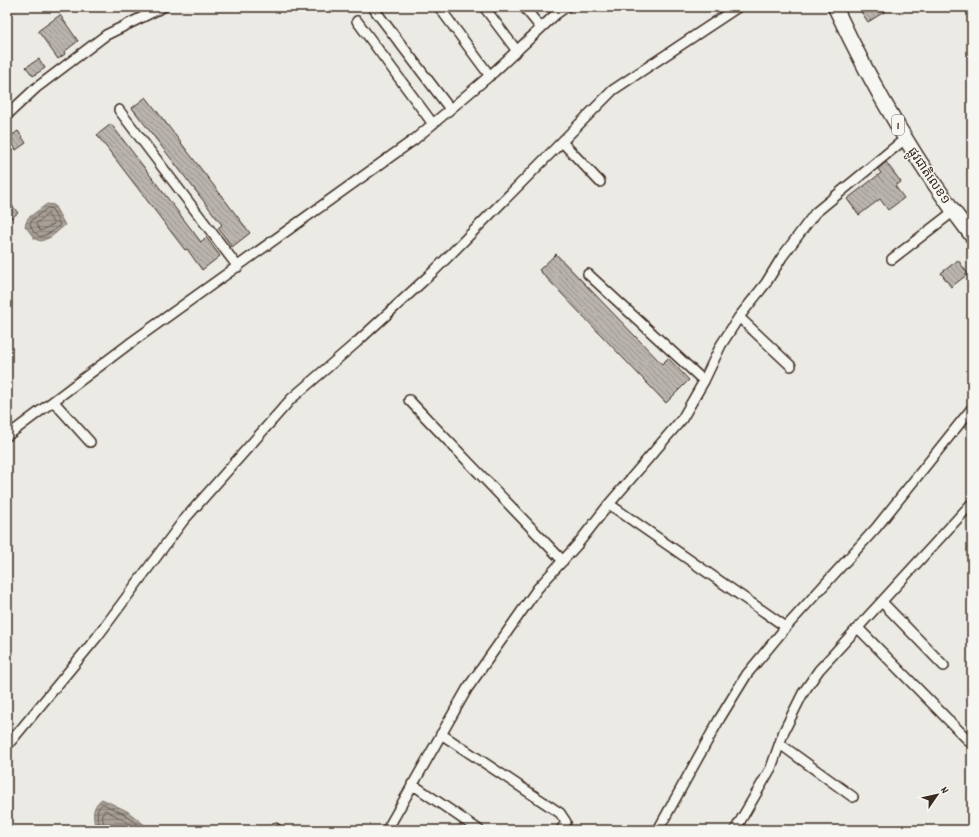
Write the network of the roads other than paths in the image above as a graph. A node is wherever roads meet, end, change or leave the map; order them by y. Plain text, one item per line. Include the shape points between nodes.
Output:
1 (163, 7) edge
2 (439, 7) edge
3 (484, 7) edge
4 (524, 7) edge
5 (566, 7) edge
6 (738, 7) edge
7 (835, 7) edge
8 (374, 9) dead end
9 (356, 21) dead end
10 (541, 28) junction
11 (517, 51) junction
12 (490, 76) junction
13 (450, 109) junction
14 (119, 110) dead end
15 (7, 115) edge
16 (433, 124) junction
17 (906, 138) junction
18 (562, 142) junction
19 (600, 182) dead end
20 (954, 211) junction
21 (971, 232) edge
22 (892, 259) dead end
23 (238, 266) junction
24 (588, 274) dead end
25 (739, 317) junction
26 (791, 366) dead end
27 (704, 381) junction
28 (409, 400) dead end
29 (54, 402) junction
30 (972, 408) edge
31 (7, 436) edge
32 (90, 442) dead end
33 (972, 503) edge
34 (609, 504) junction
35 (563, 561) junction
36 (882, 602) junction
37 (786, 627) junction
38 (858, 628) junction
39 (944, 666) dead end
40 (441, 734) junction
41 (780, 744) junction
42 (972, 744) edge
43 (7, 746) edge
44 (412, 784) junction
45 (853, 797) dead end
46 (388, 830) edge
47 (480, 830) edge
48 (561, 830) edge
49 (658, 830) edge
50 (735, 830) edge

1 - 15 street via 106,35 36,88
2 - 12 street
3 - 11 street
4 - 10 street
5 - 10 street
6 - 18 street via 613,90
7 - 17 highway, ផ្លូវជាតិលេខ១ / 1 via 854,48
8 - 13 street
9 - 16 street
10 - 11 street
11 - 12 street
12 - 13 street
13 - 16 street
14 - 23 street
16 - 23 street
17 - 20 highway, ផ្លូវជាតិលេខ១ / 1
17 - 25 street via 815,213
18 - 19 street
18 - 43 street via 434,271 291,399 183,521 97,637
20 - 21 highway, ផ្លូវជាតិលេខ១ / 1
20 - 22 street
23 - 29 street via 129,344
24 - 27 street
25 - 26 street
25 - 27 street via 721,345
27 - 34 street via 682,419
28 - 35 street
29 - 31 street
29 - 32 street
30 - 37 street via 876,528
33 - 36 street
34 - 35 street
34 - 37 street
35 - 40 street via 538,588 467,689
36 - 38 street
36 - 39 street
37 - 49 street via 747,674
38 - 41 street via 819,670 803,693
38 - 42 street
40 - 44 street
40 - 48 street via 560,813 566,822
41 - 45 street
41 - 50 street via 771,768
44 - 46 street
44 - 47 street

